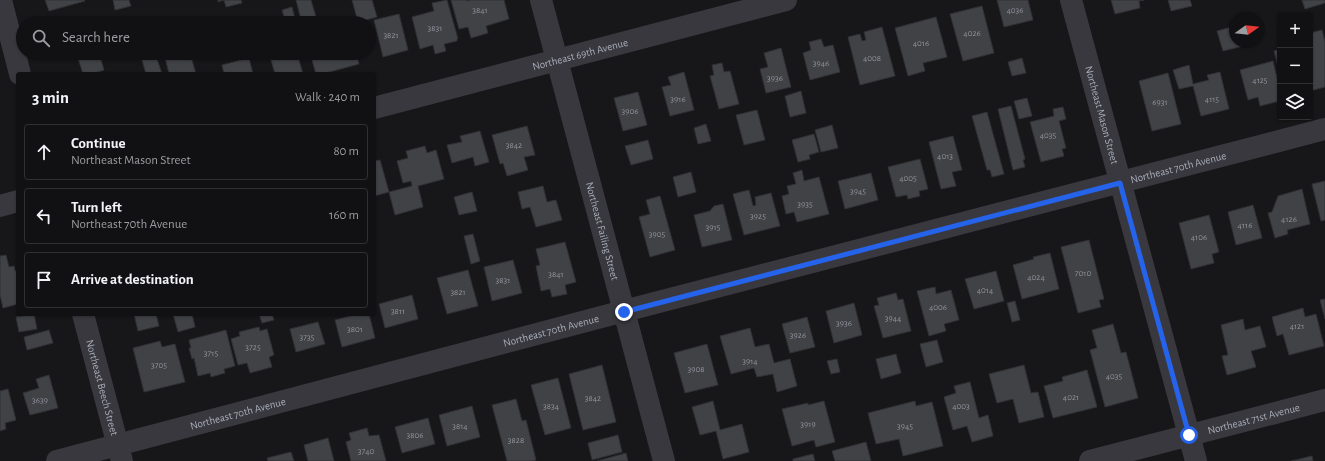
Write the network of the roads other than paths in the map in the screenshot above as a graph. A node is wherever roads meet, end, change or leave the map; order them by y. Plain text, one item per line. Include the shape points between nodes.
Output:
1 (1, 0) edge
2 (541, 0) edge
3 (786, 0) edge
4 (1071, 0) edge
5 (16, 58) edge
6 (16, 60) edge
7 (558, 60) junction
8 (19, 72) edge
9 (376, 107) edge
10 (1325, 129) edge
11 (1120, 183) junction
12 (16, 202) edge
13 (0, 206) edge
14 (624, 312) junction
15 (84, 316) edge
16 (1325, 400) edge
17 (1189, 435) junction
18 (120, 453) edge
19 (57, 461) edge
20 (664, 461) edge
21 (1090, 461) edge
22 (1196, 461) edge

1 - 5 street
2 - 7 street, Northeast Failing Street
3 - 7 street, Northeast 69th Avenue
4 - 11 street, Northeast Mason Street
6 - 8 street
7 - 9 street, Northeast 69th Avenue
7 - 14 street, Northeast Failing Street
10 - 11 street, Northeast 70th Avenue
11 - 14 street, Northeast 70th Avenue
11 - 17 street, Northeast Mason Street
12 - 13 street
14 - 18 street, Northeast 70th Avenue
14 - 20 street, Northeast Failing Street
15 - 18 street, Northeast Beech Street
16 - 17 street, Northeast 71st Avenue
17 - 21 street, Northeast 71st Avenue
17 - 22 street, Northeast Mason Street
18 - 19 street, Northeast 70th Avenue

